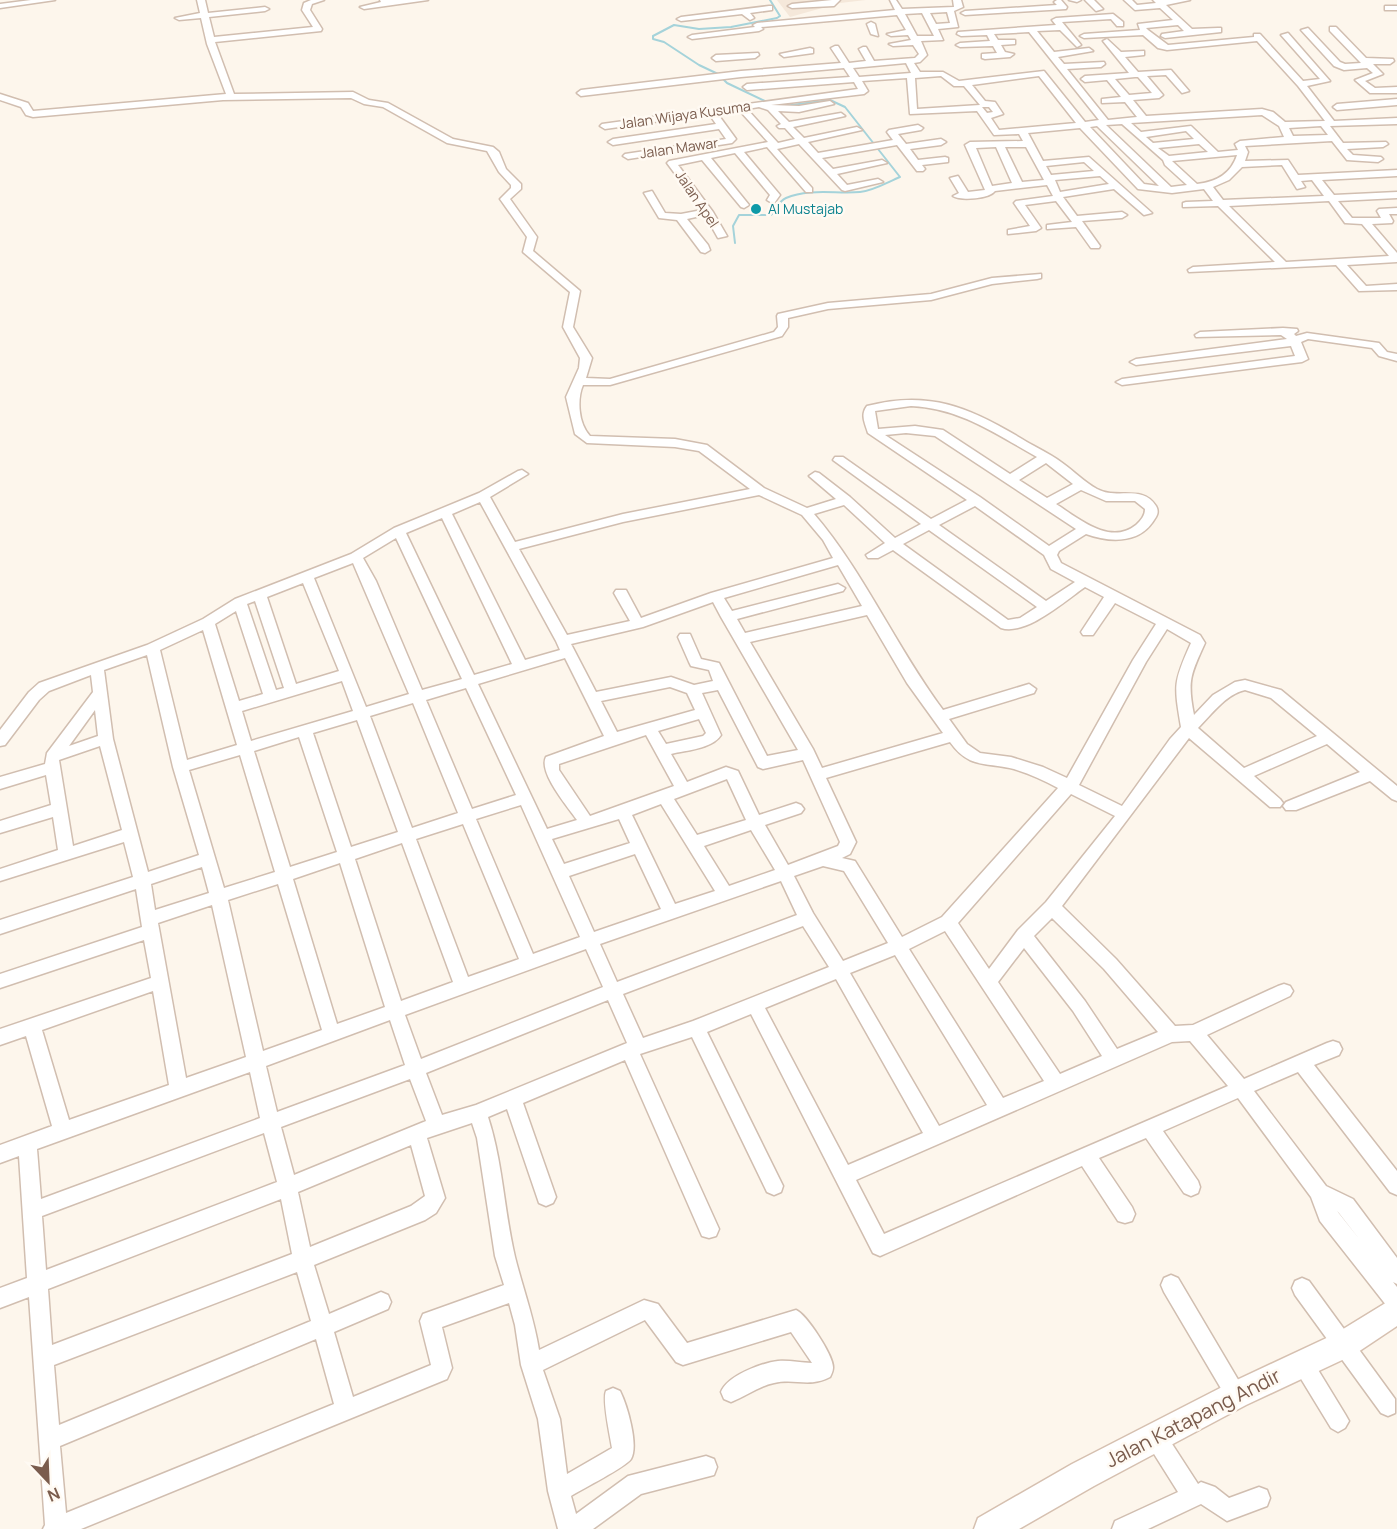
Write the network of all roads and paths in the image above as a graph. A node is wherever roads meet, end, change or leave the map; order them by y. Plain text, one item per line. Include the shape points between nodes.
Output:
1 (51, 0) edge
2 (201, 0) edge
3 (320, 0) edge
4 (417, 0) edge
5 (424, 0) edge
6 (957, 0) edge
7 (996, 0) edge
8 (1089, 0) edge
9 (1128, 0) edge
10 (1186, 0) edge
11 (893, 1) edge
12 (922, 1) edge
13 (385, 2) edge
14 (836, 3) edge
15 (1160, 3) edge
16 (0, 6) edge
17 (792, 6) dead end
18 (364, 7) dead end
19 (1063, 7) dead end
20 (769, 8) dead end
21 (265, 9) dead end
22 (1099, 9) dead end
23 (950, 10) junction
24 (1002, 10) junction
25 (744, 11) junction
26 (965, 13) dead end
27 (720, 14) junction
28 (205, 16) junction
29 (814, 16) junction
30 (843, 16) junction
31 (902, 17) junction
32 (929, 17) junction
33 (179, 18) dead end
34 (694, 18) junction
35 (1086, 18) junction
36 (681, 19) dead end
37 (1208, 20) dead end
38 (783, 22) junction
39 (1180, 22) junction
40 (755, 24) junction
41 (871, 24) junction
42 (1120, 24) dead end
43 (861, 25) dead end
44 (700, 26) dead end
45 (1093, 26) dead end
46 (1062, 27) junction
47 (1333, 29) dead end
48 (1014, 30) junction
49 (1032, 30) junction
50 (1305, 30) dead end
51 (818, 31) dead end
52 (733, 32) junction
53 (990, 32) junction
54 (1145, 32) junction
55 (1190, 32) junction
56 (792, 34) dead end
57 (876, 34) dead end
58 (891, 34) dead end
59 (961, 34) dead end
60 (1285, 35) dead end
61 (1084, 36) dead end
62 (1165, 36) dead end
63 (692, 37) dead end
64 (766, 37) dead end
65 (952, 38) dead end
66 (210, 40) junction
67 (916, 41) junction
68 (1063, 41) dead end
69 (1107, 41) dead end
70 (942, 42) junction
71 (1012, 42) dead end
72 (1042, 42) junction
73 (1052, 42) dead end
74 (996, 44) junction
75 (1133, 44) dead end
76 (960, 45) dead end
77 (1081, 46) junction
78 (835, 48) dead end
79 (1013, 54) dead end
80 (1003, 55) junction
81 (1051, 55) junction
82 (1119, 55) junction
83 (985, 56) dead end
84 (909, 61) junction
85 (1390, 61) dead end
86 (1367, 63) junction
87 (872, 64) junction
88 (848, 65) junction
89 (1061, 67) junction
90 (819, 68) junction
91 (794, 69) junction
92 (765, 72) junction
93 (722, 74) junction
94 (914, 75) junction
95 (1139, 75) junction
96 (1109, 77) junction
97 (855, 78) junction
98 (1071, 79) junction
99 (1085, 79) dead end
100 (1051, 81) dead end
101 (966, 83) junction
102 (1301, 84) junction
103 (1105, 86) dead end
104 (1116, 86) junction
105 (747, 87) dead end
106 (1080, 90) junction
107 (1185, 91) dead end
108 (1397, 91) edge
109 (1059, 92) dead end
110 (581, 93) dead end
111 (0, 97) edge
112 (231, 97) junction
113 (1127, 98) junction
114 (1105, 101) dead end
115 (1397, 102) edge
116 (767, 104) junction
117 (830, 104) dead end
118 (741, 107) junction
119 (712, 112) junction
120 (841, 116) dead end
121 (984, 116) junction
122 (1144, 118) junction
123 (1124, 121) junction
124 (1397, 121) edge
125 (1102, 122) junction
126 (1327, 123) junction
127 (1353, 123) junction
128 (788, 125) junction
129 (1083, 125) junction
130 (1283, 125) junction
131 (605, 126) dead end
132 (722, 126) junction
133 (776, 128) dead end
134 (918, 128) dead end
135 (857, 130) dead end
136 (1022, 131) junction
137 (1139, 135) junction
138 (1335, 138) junction
139 (1290, 140) junction
140 (803, 141) junction
141 (1203, 141) junction
142 (1269, 141) junction
143 (613, 142) dead end
144 (941, 142) dead end
145 (1029, 144) junction
146 (1383, 144) dead end
147 (773, 145) junction
148 (901, 145) junction
149 (1152, 146) junction
150 (1342, 146) junction
151 (1000, 148) junction
152 (1079, 150) dead end
153 (738, 151) junction
154 (1243, 152) junction
155 (1216, 155) junction
156 (628, 156) dead end
157 (816, 156) junction
158 (705, 157) junction
159 (1086, 159) junction
160 (1167, 159) junction
161 (1378, 159) dead end
162 (945, 160) dead end
163 (1285, 162) junction
164 (882, 163) dead end
165 (1041, 164) junction
166 (1239, 164) junction
167 (831, 172) junction
168 (1397, 172) edge
169 (1101, 173) junction
170 (1332, 175) junction
171 (1314, 176) junction
172 (955, 178) dead end
173 (1296, 178) junction
174 (1050, 180) junction
175 (878, 182) dead end
176 (1018, 185) junction
177 (1116, 186) junction
178 (1373, 186) dead end
179 (1201, 187) junction
180 (1323, 187) junction
181 (1340, 187) junction
182 (1167, 188) junction
183 (989, 189) junction
184 (809, 190) dead end
185 (649, 193) dead end
186 (1397, 195) edge
187 (1058, 196) junction
188 (1347, 197) junction
189 (1308, 198) junction
190 (1331, 198) junction
191 (772, 200) dead end
192 (1221, 204) junction
193 (744, 205) dead end
194 (1186, 205) dead end
195 (1397, 211) edge
196 (708, 212) junction
197 (1147, 213) dead end
198 (1122, 215) dead end
199 (681, 218) junction
200 (1078, 221) junction
201 (1388, 221) junction
202 (1366, 223) junction
203 (1051, 227) dead end
204 (1394, 231) dead end
205 (1012, 232) dead end
206 (722, 236) dead end
207 (1095, 246) dead end
208 (705, 249) dead end
209 (1396, 259) edge
210 (1339, 262) junction
211 (1283, 265) junction
212 (1192, 270) dead end
213 (1037, 276) dead end
214 (1397, 287) edge
215 (1283, 331) junction
216 (1200, 335) dead end
217 (1307, 336) junction
218 (1294, 340) junction
219 (1397, 358) edge
220 (1137, 362) dead end
221 (587, 382) junction
222 (1122, 382) dead end
223 (874, 433) junction
224 (1044, 458) junction
225 (839, 460) dead end
226 (522, 474) dead end
227 (815, 476) dead end
228 (1011, 479) junction
229 (1082, 484) junction
230 (760, 491) junction
231 (483, 496) junction
232 (846, 500) junction
233 (976, 500) junction
234 (1047, 504) junction
235 (445, 512) junction
236 (806, 512) junction
237 (930, 524) junction
238 (1085, 529) junction
239 (399, 531) junction
240 (894, 544) junction
241 (512, 547) junction
242 (1051, 554) junction
243 (873, 555) dead end
244 (356, 557) junction
245 (841, 561) junction
246 (307, 576) junction
247 (1084, 582) junction
248 (838, 588) dead end
249 (621, 593) dead end
250 (259, 594) junction
251 (1112, 596) junction
252 (716, 597) junction
253 (240, 602) junction
254 (1046, 607) junction
255 (871, 609) junction
256 (729, 617) junction
257 (208, 622) junction
258 (1164, 622) junction
259 (638, 624) junction
260 (1088, 633) dead end
261 (685, 637) dead end
262 (741, 639) junction
263 (566, 646) junction
264 (152, 648) junction
265 (97, 667) junction
266 (521, 667) junction
267 (347, 674) junction
268 (469, 683) junction
269 (722, 684) junction
270 (1029, 689) dead end
271 (693, 690) junction
272 (292, 692) junction
273 (99, 693) junction
274 (417, 697) junction
275 (271, 698) junction
276 (592, 698) junction
277 (235, 708) junction
278 (362, 713) junction
279 (702, 713) junction
280 (938, 717) junction
281 (649, 728) junction
282 (1189, 729) junction
283 (304, 730) junction
284 (952, 736) junction
285 (1328, 737) junction
286 (106, 739) junction
287 (613, 739) junction
288 (0, 741) edge
289 (246, 748) junction
290 (661, 751) junction
291 (808, 753) junction
292 (52, 762) junction
293 (181, 767) junction
294 (1371, 774) junction
295 (817, 775) junction
296 (1243, 775) junction
297 (0, 783) edge
298 (1070, 786) junction
299 (684, 788) junction
300 (1397, 795) edge
301 (664, 796) junction
302 (524, 798) junction
303 (1275, 803) dead end
304 (1291, 806) dead end
305 (59, 809) junction
306 (796, 809) dead end
307 (623, 812) junction
308 (1125, 814) junction
309 (468, 817) junction
310 (586, 823) junction
311 (755, 823) junction
312 (0, 827) edge
313 (130, 834) junction
314 (408, 835) junction
315 (543, 836) junction
316 (693, 843) junction
317 (639, 846) junction
318 (67, 854) junction
319 (346, 856) junction
320 (207, 858) junction
321 (823, 860) junction
322 (559, 872) junction
323 (784, 872) junction
324 (0, 875) edge
325 (283, 877) junction
326 (142, 880) junction
327 (726, 895) junction
328 (219, 898) junction
329 (1052, 907) junction
330 (672, 913) junction
331 (807, 918) junction
332 (948, 922) junction
333 (149, 925) junction
334 (0, 927) edge
335 (1024, 935) junction
336 (591, 940) junction
337 (899, 946) junction
338 (529, 964) junction
339 (839, 969) junction
340 (0, 981) edge
341 (989, 981) junction
342 (159, 982) junction
343 (463, 986) junction
344 (612, 991) junction
345 (1284, 991) dead end
346 (754, 1003) junction
347 (396, 1011) junction
348 (32, 1026) junction
349 (696, 1028) junction
350 (1194, 1033) junction
351 (1171, 1034) junction
352 (332, 1035) junction
353 (0, 1036) edge
354 (634, 1049) junction
355 (1333, 1049) dead end
356 (1114, 1059) junction
357 (258, 1062) junction
358 (1301, 1062) junction
359 (415, 1069) junction
360 (1057, 1085) junction
361 (1240, 1087) junction
362 (179, 1090) junction
363 (513, 1099) junction
364 (1000, 1109) junction
365 (478, 1113) junction
366 (270, 1122) junction
367 (437, 1125) junction
368 (1149, 1127) junction
369 (63, 1131) junction
370 (417, 1136) junction
371 (936, 1138) junction
372 (27, 1145) junction
373 (0, 1154) edge
374 (1086, 1155) junction
375 (844, 1176) junction
376 (774, 1185) dead end
377 (288, 1186) junction
378 (1397, 1186) edge
379 (1191, 1187) dead end
380 (1319, 1192) junction
381 (546, 1197) dead end
382 (32, 1211) junction
383 (1125, 1214) dead end
384 (709, 1229) dead end
385 (303, 1260) junction
386 (1397, 1274) edge
387 (38, 1282) junction
388 (1171, 1285) dead end
389 (1302, 1288) dead end
390 (516, 1291) junction
391 (0, 1298) edge
392 (381, 1302) dead end
393 (1397, 1303) edge
394 (1397, 1310) edge
395 (322, 1328) junction
396 (1345, 1344) junction
397 (43, 1359) junction
398 (1302, 1362) junction
399 (531, 1365) junction
400 (731, 1392) dead end
401 (1236, 1395) junction
402 (612, 1398) dead end
403 (1388, 1406) dead end
404 (346, 1409) junction
405 (1338, 1421) dead end
406 (1155, 1438) junction
407 (49, 1440) junction
408 (706, 1467) dead end
409 (559, 1491) junction
410 (1193, 1496) junction
411 (1259, 1498) dead end
412 (89, 1522) edge
413 (55, 1528) edge
414 (572, 1529) edge
415 (989, 1529) edge
416 (1123, 1529) edge

1 - 16 street
2 - 28 street
3 - 66 street via 308,3 306,10 319,34 238,42
4 - 5 street
4 - 13 street
6 - 23 street via 959,7
7 - 24 street
8 - 22 street
9 - 15 street via 1136,8
10 - 15 street
11 - 31 street
12 - 32 street
13 - 18 street
14 - 17 street
14 - 30 street
15 - 39 street
19 - 24 street
20 - 25 street
21 - 28 street
23 - 32 street
23 - 32 street via 955,26
24 - 26 street
24 - 48 street
25 - 27 street
25 - 40 street
27 - 34 street
27 - 52 street
28 - 33 street
28 - 66 street
29 - 30 street
29 - 38 street
29 - 51 street
30 - 31 street via 867,11
31 - 32 street
31 - 41 street
31 - 67 street
32 - 70 street
34 - 36 street
34 - 44 street
35 - 42 street via 1113,16
35 - 45 street
35 - 46 street via 1056,20
37 - 55 street via 1218,30
38 - 40 street
38 - 56 street
39 - 54 street via 1141,26
39 - 55 street
40 - 52 street
40 - 64 street
41 - 43 street
41 - 57 street
46 - 49 street
46 - 77 street
47 - 86 street
48 - 49 street
48 - 53 street
49 - 72 street
50 - 86 street via 1336,64 1344,67
52 - 63 street via 710,38
53 - 59 street
53 - 74 street
54 - 61 street
54 - 102 street via 1167,48 1257,37
55 - 62 street
58 - 67 street
60 - 102 street via 1326,81
65 - 70 street
66 - 112 street
67 - 70 street
67 - 84 street via 923,55
67 - 87 street via 894,49 865,52
68 - 77 street
69 - 82 street
71 - 74 street
72 - 73 street
72 - 81 street
74 - 76 street
74 - 80 street
75 - 82 street via 1141,53
77 - 81 street
77 - 89 street via 1101,64
78 - 88 street
79 - 80 street
80 - 83 street
81 - 89 street
82 - 95 street
84 - 87 street
84 - 94 street
85 - 86 street
86 - 108 street via 1378,75 1359,80 1373,91
87 - 88 street
88 - 90 street
88 - 97 street
89 - 98 street
90 - 91 street
90 - 91 street via 810,51 783,51
91 - 92 street
92 - 93 street
92 - 93 street via 754,54 716,58
93 - 110 street via 692,83 599,95
94 - 97 street
94 - 101 street via 944,74 957,84
94 - 121 street via 913,112 979,108
95 - 96 street
95 - 107 street via 1168,72
95 - 113 street via 1159,95
96 - 99 street
96 - 104 street
97 - 105 street via 775,88
97 - 116 street via 864,91
98 - 100 street
98 - 106 street
101 - 121 street via 983,104 992,104 999,114
101 - 129 street via 1041,73
102 - 126 street
103 - 104 street
104 - 113 street
106 - 109 street
106 - 125 street
111 - 112 street via 25,105 33,114
112 - 221 street via 352,94 385,105 450,141 490,149 516,184 505,199 532,237 528,252 575,291 567,321 569,333 586,358
113 - 114 street
113 - 122 street
115 - 127 street via 1334,104
116 - 117 street via 799,109
116 - 118 street, Jalan Wijaya Kusuma
116 - 128 street
118 - 119 street, Jalan Wijaya Kusuma
118 - 147 street
119 - 131 street, Jalan Wijaya Kusuma
119 - 132 street
120 - 128 street
121 - 136 street via 997,134
122 - 123 street
122 - 130 street via 1262,112
123 - 125 street
123 - 137 street
124 - 127 street
125 - 129 street
125 - 182 street
126 - 127 street
126 - 130 street
126 - 138 street
128 - 133 street
128 - 140 street
129 - 136 street
129 - 182 street via 1141,187
130 - 139 street
132 - 143 street
132 - 156 street, Jalan Mawar via 729,141
134 - 148 street via 892,132
135 - 140 street
136 - 145 street
137 - 141 street via 1188,128
137 - 149 street
138 - 139 street
138 - 150 street
139 - 142 street
140 - 147 street
140 - 157 street
141 - 149 street
141 - 155 street
142 - 154 street via 1241,143
142 - 163 street
144 - 148 street
145 - 151 street
145 - 165 street
146 - 150 street
147 - 153 street
147 - 184 street
148 - 157 street
148 - 162 street via 918,166
149 - 160 street
150 - 161 street via 1350,158
151 - 176 street
151 - 183 street via 970,145
152 - 159 street
153 - 158 street
153 - 191 street via 775,195
154 - 155 street
154 - 166 street
155 - 160 street
157 - 167 street
158 - 193 street
158 - 196 street, Jalan Apel via 672,163
159 - 165 street
159 - 169 street
160 - 179 street
163 - 166 street
163 - 173 street
164 - 167 street
165 - 174 street
166 - 179 street via 1229,177
167 - 175 street via 845,188
168 - 170 street
169 - 174 street
169 - 177 street
170 - 171 street
170 - 181 street
171 - 173 street
171 - 180 street
172 - 183 street via 961,196 988,193
173 - 189 street
174 - 176 street
174 - 187 street
176 - 183 street
177 - 187 street
177 - 197 street
178 - 181 street
179 - 182 street
179 - 192 street
180 - 181 street
180 - 190 street
181 - 188 street
185 - 199 street via 662,216
186 - 188 street
187 - 200 street
187 - 205 street via 1019,203 1036,228
188 - 190 street
189 - 190 street
189 - 192 street
190 - 202 street via 1349,221
192 - 194 street
192 - 211 street
195 - 201 street via 1382,211
196 - 199 street
196 - 206 street, Jalan Apel
198 - 200 street
199 - 208 street
200 - 203 street
200 - 207 street
201 - 202 street
201 - 204 street
202 - 209 street
209 - 210 street
210 - 211 street
210 - 214 street via 1363,289
211 - 212 street
213 - 221 street via 992,281 931,297 828,306 786,315 782,316 783,327 778,333 626,377
215 - 216 street
215 - 217 street
215 - 218 street
217 - 218 street
217 - 219 street via 1375,345 1383,354
218 - 220 street
218 - 222 street via 1300,360
221 - 230 street via 572,397 583,435 703,448
223 - 224 street via 868,419 871,408 895,402 929,402 975,417
223 - 228 street via 926,429 939,433
223 - 233 street
224 - 228 street
224 - 229 street
225 - 237 street
226 - 231 street
227 - 232 street
228 - 234 street
229 - 234 street
229 - 238 street via 1110,499 1132,495 1144,499 1152,513 1145,525 1127,534 1108,536
230 - 236 street
230 - 241 street via 623,518
231 - 235 street
231 - 241 street
232 - 236 street
232 - 240 street
233 - 237 street
233 - 242 street
234 - 238 street
235 - 239 street
235 - 266 street
236 - 245 street
237 - 240 street
237 - 254 street
238 - 242 street
239 - 244 street
239 - 268 street
240 - 243 street
240 - 254 street via 1006,626 1024,622
241 - 263 street
242 - 247 street via 1056,566
244 - 246 street
244 - 274 street
245 - 252 street
245 - 255 street
246 - 250 street
246 - 267 street
247 - 251 street
247 - 254 street
248 - 256 street
249 - 259 street
250 - 253 street
250 - 272 street
251 - 258 street
251 - 260 street
252 - 256 street
252 - 259 street
253 - 257 street
253 - 275 street
255 - 262 street
255 - 280 street
256 - 262 street
257 - 264 street
257 - 277 street
258 - 282 street via 1198,643 1183,677
258 - 298 street
259 - 263 street
261 - 269 street via 696,662 714,668
262 - 291 street
263 - 266 street
263 - 276 street
264 - 265 street
264 - 293 street
265 - 273 street
265 - 288 street via 39,691
266 - 268 street
267 - 272 street
267 - 278 street
268 - 274 street
268 - 302 street
269 - 271 street
269 - 291 street via 761,762
270 - 280 street
271 - 276 street via 671,682
271 - 279 street
272 - 275 street
273 - 286 street
273 - 292 street
274 - 278 street
274 - 309 street
275 - 277 street
276 - 287 street
277 - 289 street
278 - 283 street
278 - 314 street
279 - 281 street
279 - 290 street via 714,735
280 - 284 street
281 - 287 street
281 - 290 street
282 - 285 street via 1218,699 1245,685 1276,694
282 - 296 street
282 - 308 street
283 - 289 street
283 - 319 street
284 - 295 street
284 - 298 street via 976,758 1038,771
285 - 294 street
285 - 296 street
286 - 292 street
286 - 313 street
287 - 310 street via 551,761 552,771
289 - 293 street
289 - 325 street
290 - 299 street
291 - 295 street
292 - 297 street
292 - 305 street
293 - 320 street
294 - 300 street
294 - 304 street
295 - 321 street via 848,842 844,850
296 - 303 street
298 - 308 street
298 - 332 street
299 - 301 street
299 - 311 street via 730,774 737,781
301 - 307 street
301 - 316 street
302 - 309 street
302 - 315 street
305 - 312 street
305 - 318 street
306 - 311 street
307 - 310 street
307 - 317 street
308 - 329 street
309 - 314 street
309 - 338 street
310 - 315 street
311 - 316 street
311 - 323 street
313 - 318 street
313 - 326 street
314 - 319 street
314 - 343 street
315 - 322 street
316 - 327 street
317 - 322 street
317 - 330 street
318 - 324 street
319 - 325 street
319 - 347 street
320 - 326 street
320 - 328 street
321 - 323 street
321 - 337 street via 849,866
322 - 336 street
323 - 327 street
323 - 331 street
325 - 328 street
325 - 352 street
326 - 333 street
326 - 334 street
327 - 330 street
328 - 333 street
328 - 357 street
329 - 335 street
329 - 351 street via 1110,964
330 - 336 street
331 - 339 street
331 - 344 street
332 - 337 street
332 - 341 street
333 - 340 street
333 - 342 street
335 - 341 street
335 - 356 street
336 - 338 street
336 - 344 street
337 - 339 street
337 - 364 street
338 - 343 street
339 - 346 street
339 - 371 street
341 - 360 street
342 - 348 street
342 - 362 street
343 - 347 street
344 - 354 street
344 - 359 street
345 - 350 street
346 - 349 street
346 - 375 street
347 - 352 street
347 - 359 street
348 - 353 street
348 - 369 street
349 - 354 street
349 - 376 street
350 - 351 street
350 - 361 street
351 - 356 street
352 - 357 street
354 - 363 street
354 - 384 street
355 - 358 street
356 - 360 street
357 - 362 street
357 - 366 street
358 - 361 street
358 - 378 street
359 - 366 street
359 - 367 street
360 - 364 street
361 - 368 street
361 - 380 street
362 - 369 street
363 - 365 street
363 - 381 street
364 - 371 street
365 - 367 street
365 - 390 street via 486,1138 505,1256
366 - 377 street
366 - 382 street
367 - 370 street
368 - 374 street
368 - 379 street
369 - 372 street
370 - 377 street
370 - 385 street via 435,1198 429,1206
371 - 375 street
372 - 373 street
372 - 382 street
374 - 375 street via 880,1246
374 - 383 street
377 - 385 street
377 - 387 street
380 - 386 street via 1346,1206
380 - 393 street via 1327,1215
382 - 387 street
385 - 395 street
385 - 397 street
387 - 391 street
387 - 397 street
388 - 401 street
389 - 396 street
390 - 399 street
390 - 404 street via 431,1320 440,1372
392 - 395 street
394 - 396 street, Jalan Katapang Andir
395 - 404 street
395 - 407 street
396 - 398 street, Jalan Katapang Andir
396 - 403 street
397 - 407 street
398 - 401 street, Jalan Katapang Andir
398 - 405 street
399 - 400 street via 644,1310 651,1311 683,1356 796,1320 816,1349 823,1370 816,1374 769,1373
399 - 409 street via 549,1419
401 - 406 street, Jalan Katapang Andir
402 - 409 street via 618,1414 622,1454
404 - 412 street
406 - 410 street
406 - 415 street, Jalan Katapang Andir
407 - 413 street
408 - 414 street via 636,1484
409 - 414 street
410 - 411 street via 1207,1495 1227,1510
410 - 416 street
412 - 413 street

